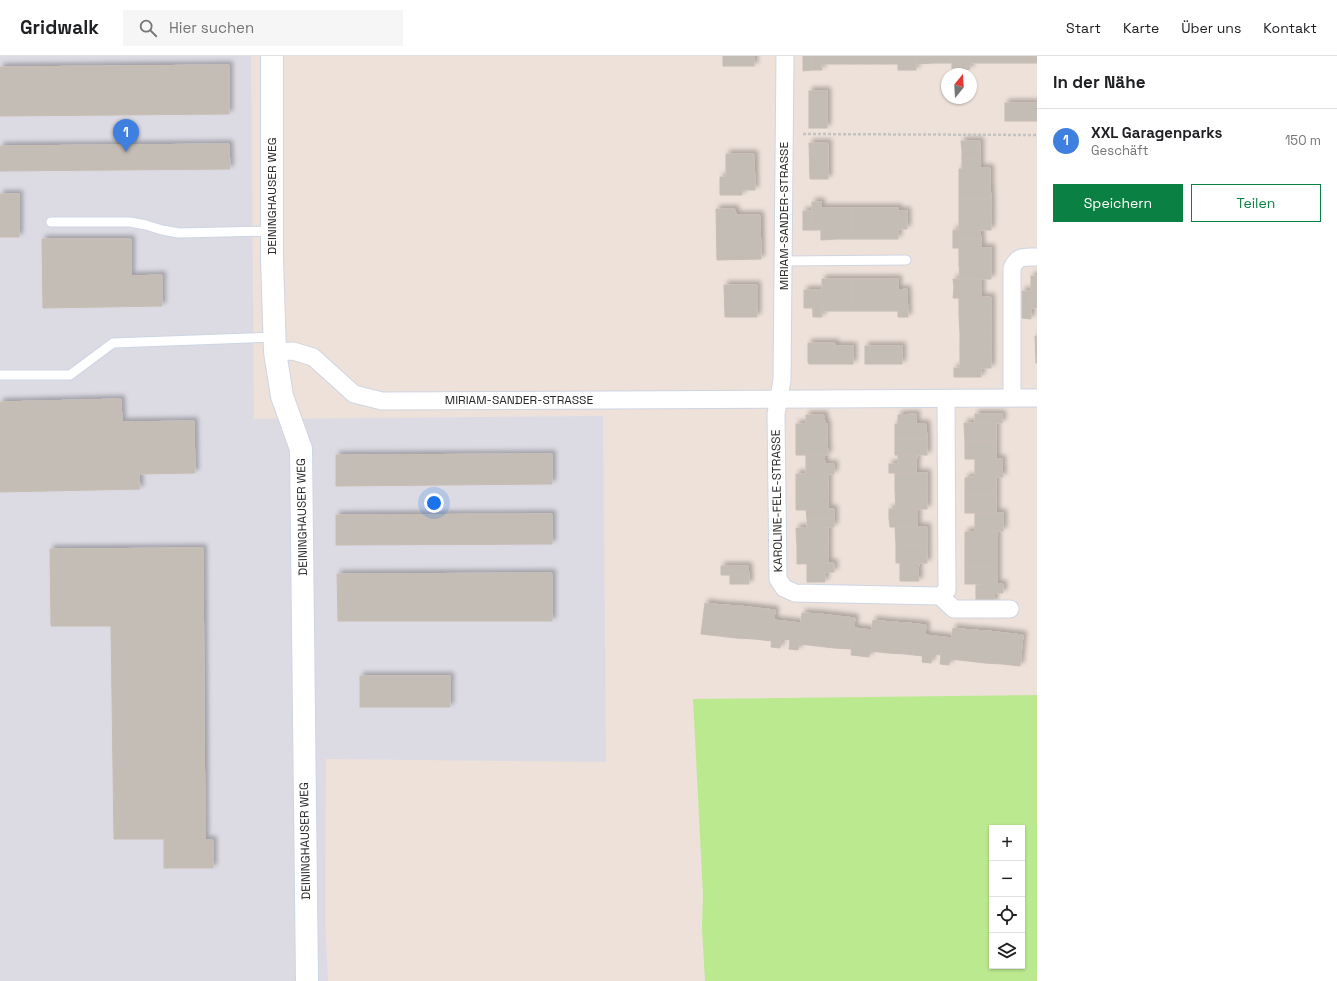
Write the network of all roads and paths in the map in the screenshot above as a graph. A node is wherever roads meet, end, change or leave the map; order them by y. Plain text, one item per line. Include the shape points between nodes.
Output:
1 (272, 56) edge
2 (785, 56) edge
3 (785, 134) junction
4 (1037, 135) edge
5 (51, 222) dead end
6 (272, 230) junction
7 (1037, 257) edge
8 (906, 260) dead end
9 (784, 261) junction
10 (275, 345) junction
11 (0, 376) edge
12 (1012, 398) junction
13 (1037, 398) edge
14 (779, 399) junction
15 (946, 399) junction
16 (940, 596) junction
17 (1010, 610) dead end
18 (307, 981) edge

1 - 6 street, DEININGHAUSER WEG
2 - 3 street, MIRIAM-SANDER-STRASSE
3 - 4 path
3 - 9 street, MIRIAM-SANDER-STRASSE
5 - 6 lane via 130,222 179,233
6 - 10 street, DEININGHAUSER WEG
7 - 12 street via 1021,257 1015,261 1012,268
8 - 9 lane
9 - 14 street, MIRIAM-SANDER-STRASSE via 782,380
10 - 11 lane via 113,344 70,375
10 - 14 street, MIRIAM-SANDER-STRASSE via 313,357 354,394 382,401
10 - 18 street, DEININGHAUSER WEG via 282,396 301,449
12 - 13 street, MIRIAM-SANDER-STRASSE
12 - 15 street, MIRIAM-SANDER-STRASSE
14 - 15 street, MIRIAM-SANDER-STRASSE
14 - 16 street, KAROLINE-FELE-STRASSE via 776,414 778,578 784,588 795,593 858,589
15 - 16 street via 947,590
16 - 17 street via 954,609

